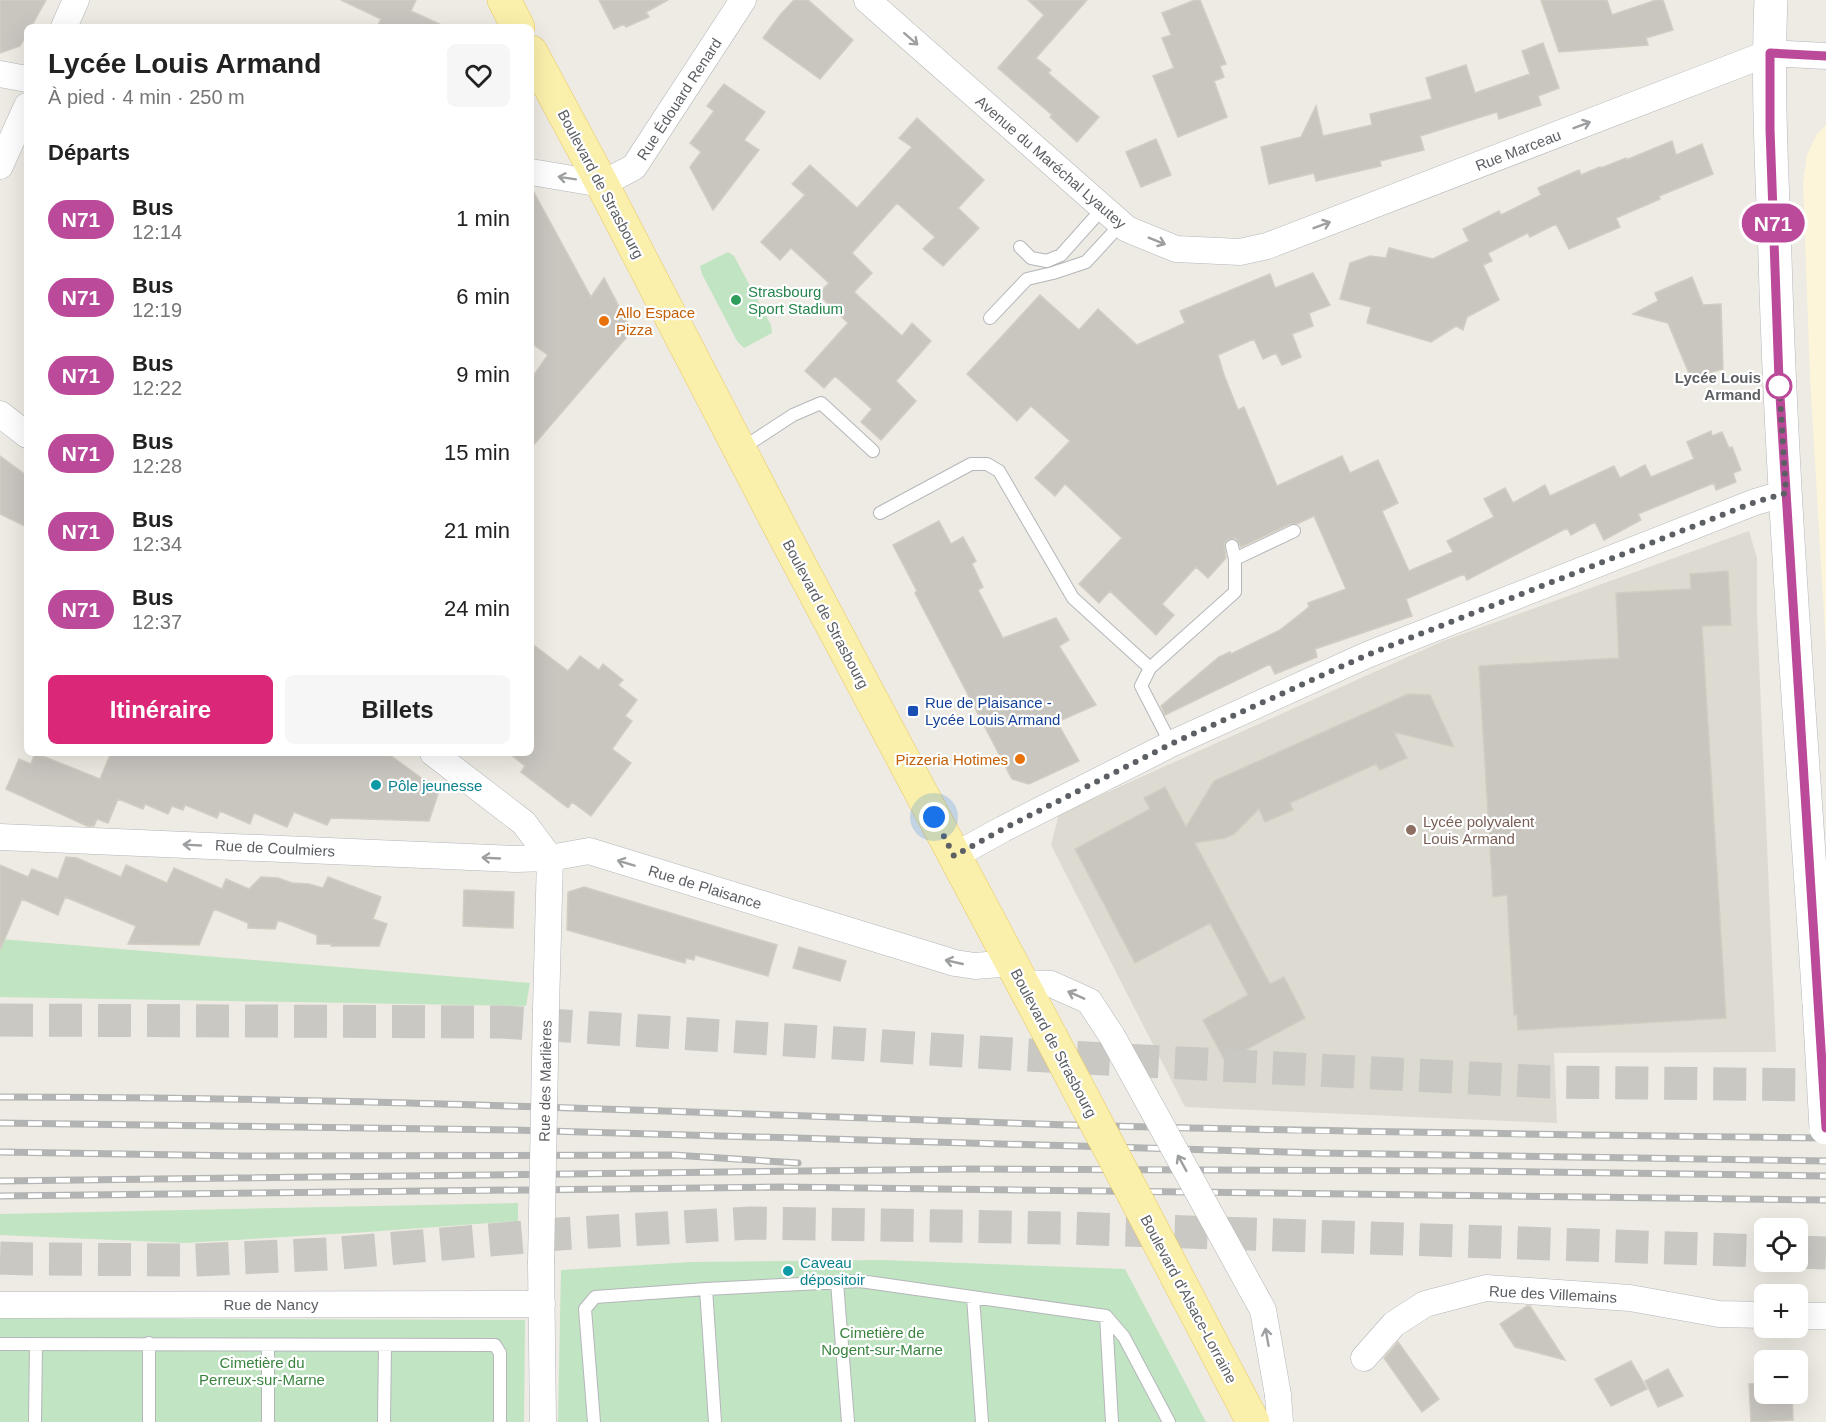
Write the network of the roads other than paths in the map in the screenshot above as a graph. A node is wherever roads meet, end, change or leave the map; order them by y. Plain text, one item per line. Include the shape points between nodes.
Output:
1 (76, 0) edge
2 (504, 0) edge
3 (743, 0) edge
4 (867, 0) edge
5 (1771, 0) edge
6 (65, 24) edge
7 (516, 24) edge
8 (1770, 53) junction
9 (1826, 56) edge
10 (534, 58) edge
11 (0, 74) edge
12 (24, 78) edge
13 (24, 113) edge
14 (0, 166) edge
15 (534, 173) edge
16 (602, 184) junction
17 (1112, 216) junction
18 (1267, 246) joint
19 (1020, 247) dead end
20 (990, 318) dead end
21 (0, 414) edge
22 (24, 433) edge
23 (740, 450) junction
24 (873, 450) dead end
25 (1786, 493) junction
26 (880, 513) dead end
27 (1294, 531) dead end
28 (1232, 546) dead end
29 (1235, 559) junction
30 (1150, 668) junction
31 (1171, 744) junction
32 (437, 756) edge
33 (0, 837) edge
34 (954, 856) junction
35 (550, 858) junction
36 (1017, 973) junction
37 (1822, 1003) edge
38 (1826, 1128) edge
39 (1124, 1175) joint
40 (837, 1282) junction
41 (706, 1289) junction
42 (974, 1297) junction
43 (542, 1304) junction
44 (0, 1305) edge
45 (1754, 1315) edge
46 (1106, 1316) junction
47 (1808, 1316) edge
48 (1826, 1316) edge
49 (149, 1343) junction
50 (0, 1344) edge
51 (36, 1344) junction
52 (268, 1345) junction
53 (385, 1345) junction
54 (1364, 1358) dead end
55 (35, 1422) edge
56 (148, 1422) edge
57 (268, 1422) edge
58 (384, 1422) edge
59 (500, 1422) edge
60 (543, 1422) edge
61 (594, 1422) edge
62 (715, 1422) edge
63 (848, 1422) edge
64 (982, 1422) edge
65 (1112, 1422) edge
66 (1169, 1422) edge
67 (1253, 1422) edge
68 (1280, 1422) edge

1 - 6 street
2 - 7 main road
3 - 16 street, Rue Édouard Renard via 634,167
4 -> 17 street, Avenue du Maréchal Lyautey
5 - 8 street
8 - 9 street
18 -> 8 street, Rue Marceau
8 - 25 street via 1776,312
10 - 16 main road, Boulevard de Strasbourg
11 - 12 street
13 - 14 street
16 -> 15 street
16 - 23 main road, Boulevard de Strasbourg
17 -> 18 street, Avenue du Maréchal Lyautey via 1127,230 1176,249 1240,252
17 - 19 lane via 1061,255 1047,261 1031,258
17 - 20 lane via 1086,262 1027,279
21 - 22 street
23 - 24 lane via 793,415 821,403
23 - 34 main road, Boulevard de Strasbourg
25 - 31 street via 1367,655
25 - 37 street
26 - 30 lane via 972,464 987,464 999,471 1073,598
27 - 29 lane
28 - 29 lane
29 - 30 lane via 1235,592
30 - 31 lane via 1141,686
31 - 34 street
32 - 35 street via 524,824
35 -> 33 street, Rue de Coulmiers
34 - 36 main road, Boulevard de Strasbourg
36 -> 35 street, Rue de Plaisance via 955,963 589,851
35 - 43 street, Rue des Marlières, bridge
36 - 39 main road, Boulevard de Strasbourg, bridge
68 -> 36 street, Rue de Plaisance, bridge via 1263,1310 1113,1036 1089,1001
37 - 38 street, bridge
39 - 67 main road, Boulevard d'Alsace-Lorraine, bridge
40 - 41 lane
40 - 42 lane via 860,1281
40 - 63 lane
41 - 61 lane via 595,1298 585,1309
41 - 62 lane
42 - 46 lane
42 - 64 lane
43 - 44 street, Rue de Nancy
43 - 60 street, Rue des Marlières
45 - 54 street, Rue des Villemains via 1719,1314 1630,1298 1486,1288 1425,1304 1394,1324
46 - 65 lane
46 - 66 lane via 1124,1337
47 - 48 street
49 - 51 lane
49 - 52 lane
49 - 56 lane
50 - 51 lane
51 - 55 lane
52 - 53 lane
52 - 57 lane
53 - 58 lane
53 - 59 lane via 495,1346 500,1353

